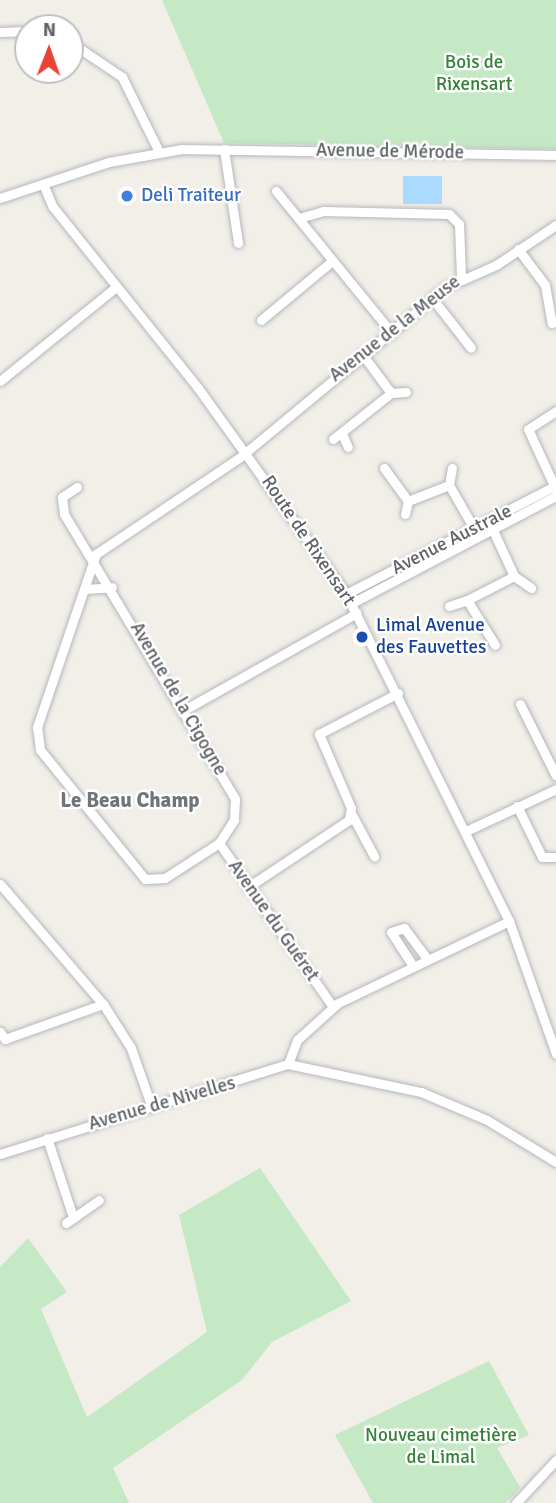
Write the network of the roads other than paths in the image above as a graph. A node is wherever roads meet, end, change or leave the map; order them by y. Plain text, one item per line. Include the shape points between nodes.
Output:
1 (84, 51) edge
2 (225, 149) junction
3 (159, 152) junction
4 (556, 155) edge
5 (43, 184) junction
6 (276, 191) dead end
7 (0, 198) edge
8 (299, 218) junction
9 (556, 225) edge
10 (238, 243) dead end
11 (518, 249) junction
12 (332, 261) junction
13 (461, 276) junction
14 (115, 288) junction
15 (432, 298) junction
16 (261, 320) dead end
17 (552, 323) dead end
18 (390, 331) junction
19 (471, 348) dead end
20 (362, 354) junction
21 (0, 381) edge
22 (406, 392) dead end
23 (391, 393) junction
24 (556, 411) edge
25 (348, 447) dead end
26 (244, 450) junction
27 (384, 468) dead end
28 (452, 468) dead end
29 (449, 485) junction
30 (77, 487) dead end
31 (555, 489) edge
32 (408, 501) junction
33 (405, 514) dead end
34 (491, 525) junction
35 (476, 533) junction
36 (93, 558) junction
37 (514, 576) junction
38 (112, 587) junction
39 (531, 588) dead end
40 (86, 589) junction
41 (346, 594) junction
42 (467, 600) junction
43 (352, 603) junction
44 (449, 606) dead end
45 (357, 613) junction
46 (495, 645) dead end
47 (398, 693) junction
48 (520, 704) dead end
49 (184, 710) junction
50 (556, 776) edge
51 (556, 789) edge
52 (517, 806) junction
53 (352, 815) junction
54 (466, 831) junction
55 (219, 844) junction
56 (374, 856) dead end
57 (556, 857) edge
58 (0, 884) edge
59 (248, 887) junction
60 (509, 921) junction
61 (426, 957) junction
62 (413, 967) junction
63 (103, 1004) junction
64 (333, 1007) junction
65 (0, 1032) edge
66 (556, 1054) edge
67 (288, 1064) junction
68 (151, 1105) junction
69 (47, 1138) junction
70 (0, 1153) edge
71 (556, 1162) edge
72 (99, 1200) dead end
73 (556, 1460) edge
74 (516, 1503) edge

1 - 3 street via 122,77
2 - 3 street, Avenue de Mérode
2 - 4 street, Avenue de Mérode
2 - 10 street
3 - 5 street, Avenue de Mérode
5 - 7 street, Avenue de Mérode
5 - 14 street, Route de Rixensart
6 - 8 street
8 - 12 street
8 - 13 street via 317,212 449,214 459,224
9 - 11 street, Avenue de la Meuse
11 - 13 street, Avenue de la Meuse via 496,265
11 - 17 street via 545,285
12 - 16 street
12 - 18 street
13 - 15 street, Avenue de la Meuse
14 - 21 street
14 - 26 street, Route de Rixensart
15 - 18 street, Avenue de la Meuse
15 - 19 street
18 - 20 street, Avenue de la Meuse
20 - 23 street
20 - 26 street, Avenue de la Meuse
22 - 23 street
23 - 25 street via 338,438
24 - 31 street via 528,429
26 - 36 street
26 - 41 street, Route de Rixensart
27 - 32 street
28 - 29 street
29 - 32 street
29 - 35 street
30 - 36 street, Avenue de la Cigogne via 61,505
31 - 34 street, Avenue Australe
32 - 33 street
34 - 35 street, Avenue Australe
34 - 37 street
35 - 41 street, Avenue Australe
35 - 43 street, Avenue Australe
36 - 38 street, Avenue de la Cigogne
36 - 40 street, Avenue du Guéret
37 - 39 street
37 - 42 street
38 - 40 street
38 - 49 street, Avenue de la Cigogne
40 - 55 street, Avenue du Guéret via 37,727 38,746 145,879 165,877
41 - 43 street, Route de Rixensart
42 - 44 street
42 - 46 street
43 - 45 street, Route de Rixensart
45 - 47 street, Route de Rixensart
45 - 49 street
47 - 53 street via 320,734
47 - 54 street, Route de Rixensart
48 - 50 street
49 - 55 street, Avenue de la Cigogne via 235,799 232,826
51 - 52 street
52 - 54 street
52 - 57 street via 542,857
53 - 56 street
53 - 59 street
54 - 60 street, Route de Rixensart
55 - 59 street, Avenue du Guéret
58 - 63 street
59 - 64 street, Avenue du Guéret
60 - 61 street
60 - 66 street, Route de Rixensart
61 - 62 street
61 - 62 street via 404,928 391,932
62 - 64 street
63 - 65 street via 5,1039
63 - 68 street via 131,1048
64 - 67 street via 297,1041
67 - 68 street, Avenue de Nivelles via 230,1087
67 - 71 street via 421,1092 487,1120
68 - 69 street, Avenue de Nivelles
69 - 70 street, Avenue de Nivelles
69 - 72 street via 69,1219
73 - 74 street

